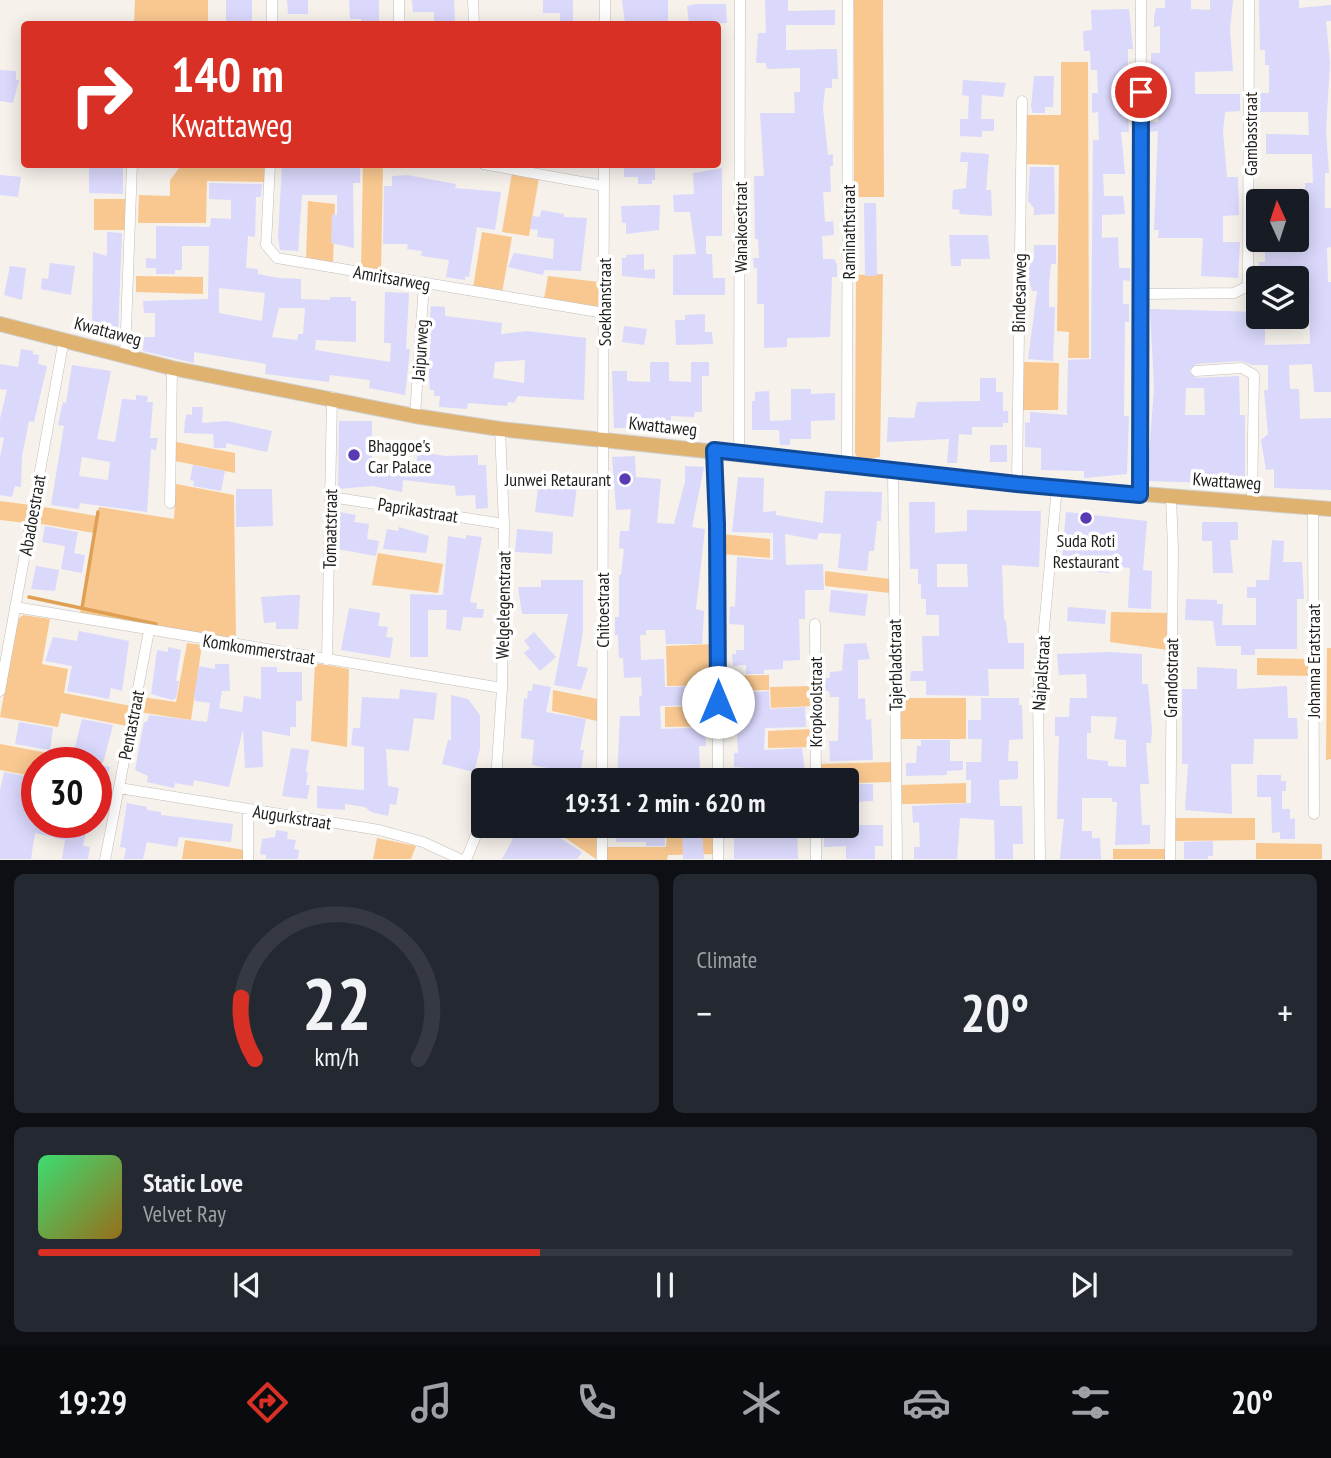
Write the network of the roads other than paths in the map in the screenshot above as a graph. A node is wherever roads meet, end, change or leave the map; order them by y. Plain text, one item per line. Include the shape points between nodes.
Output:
1 (272, 0) edge
2 (399, 0) edge
3 (473, 0) edge
4 (604, 0) edge
5 (740, 0) edge
6 (848, 0) edge
7 (1141, 0) edge
8 (1250, 0) edge
9 (272, 21) edge
10 (399, 21) edge
11 (474, 21) edge
12 (604, 21) edge
13 (1022, 101) dead end
14 (132, 168) edge
15 (270, 168) edge
16 (505, 168) edge
17 (604, 168) edge
18 (604, 186) junction
19 (424, 284) junction
20 (1142, 294) junction
21 (604, 313) junction
22 (0, 324) edge
23 (64, 339) junction
24 (125, 357) junction
25 (172, 368) junction
26 (1196, 371) dead end
27 (332, 397) junction
28 (415, 416) junction
29 (500, 429) junction
30 (602, 439) junction
31 (714, 450) junction
32 (739, 454) junction
33 (847, 465) junction
34 (893, 471) junction
35 (1017, 484) junction
36 (1057, 487) junction
37 (1140, 495) junction
38 (331, 497) junction
39 (1171, 497) junction
40 (170, 503) dead end
41 (1252, 503) junction
42 (1313, 508) junction
43 (1331, 509) edge
44 (504, 524) junction
45 (15, 607) junction
46 (815, 624) dead end
47 (149, 631) junction
48 (327, 660) junction
49 (502, 688) junction
50 (0, 691) edge
51 (497, 768) edge
52 (602, 768) edge
53 (718, 768) edge
54 (816, 768) edge
55 (119, 788) junction
56 (248, 810) junction
57 (1314, 814) dead end
58 (474, 838) edge
59 (602, 838) edge
60 (718, 838) edge
61 (816, 838) edge
62 (105, 859) edge
63 (248, 859) edge
64 (464, 859) edge
65 (602, 859) edge
66 (719, 859) edge
67 (816, 859) edge
68 (897, 859) edge
69 (1040, 859) edge
70 (1170, 859) edge

1 - 9 street
2 - 10 street
3 - 11 street
4 - 12 street
5 - 32 street, Wanakoestraat
6 - 33 street, Raminathstraat
7 - 20 street
8 - 20 street, Gambasstraat via 1248,286 1234,293
13 - 35 street, Bindesarweg
14 - 24 street
15 - 19 street, Amritsarweg via 269,252 277,258
16 - 18 street
17 - 18 street, Soekhanstraat
18 - 21 street, Soekhanstraat
19 - 21 street, Amritsarweg
19 - 28 street, Jaipurweg
20 - 37 street
21 - 30 street, Soekhanstraat
22 - 23 main road, Kwattaweg
23 - 24 main road, Kwattaweg
23 - 45 street, Abadoestraat
24 - 25 main road, Kwattaweg
25 - 27 main road, Kwattaweg
25 - 40 street
26 - 41 street via 1242,368 1254,375
27 - 28 main road, Kwattaweg
27 - 38 street, Tomaatstraat
28 - 29 main road, Kwattaweg
29 - 30 main road, Kwattaweg
29 - 44 street, Welgelegenstraat
30 - 31 main road, Kwattaweg
30 - 52 street, Chitoestraat
31 - 32 main road, Kwattaweg
31 - 53 street
32 - 33 main road, Kwattaweg
33 - 34 main road, Kwattaweg
34 - 35 main road, Kwattaweg
34 - 68 street, Tajerbladstraat
35 - 36 main road, Kwattaweg
36 - 37 main road, Kwattaweg
36 - 69 street, Naipalstraat via 1038,694
37 - 39 main road, Kwattaweg
38 - 44 street, Paprikastraat
38 - 48 street, Tomaatstraat
39 - 41 main road, Kwattaweg
39 - 70 street, Grandostraat
41 - 42 main road, Kwattaweg
42 - 43 main road, Kwattaweg
42 - 57 street, Johanna Eratstraat
44 - 49 street, Welgelegenstraat
45 - 47 street, Komkommerstraat
45 - 50 street, Abadoestraat
46 - 54 street, Kropkoolstraat
47 - 48 street, Komkommerstraat
47 - 55 street, Pentastraat
48 - 49 street, Komkommerstraat
49 - 51 street, Welgelegenstraat
55 - 56 street, Augurkstraat
55 - 62 street, Pentastraat
56 - 63 street
56 - 64 street, Augurkstraat via 379,831
58 - 64 street
59 - 65 street
60 - 66 street
61 - 67 street

